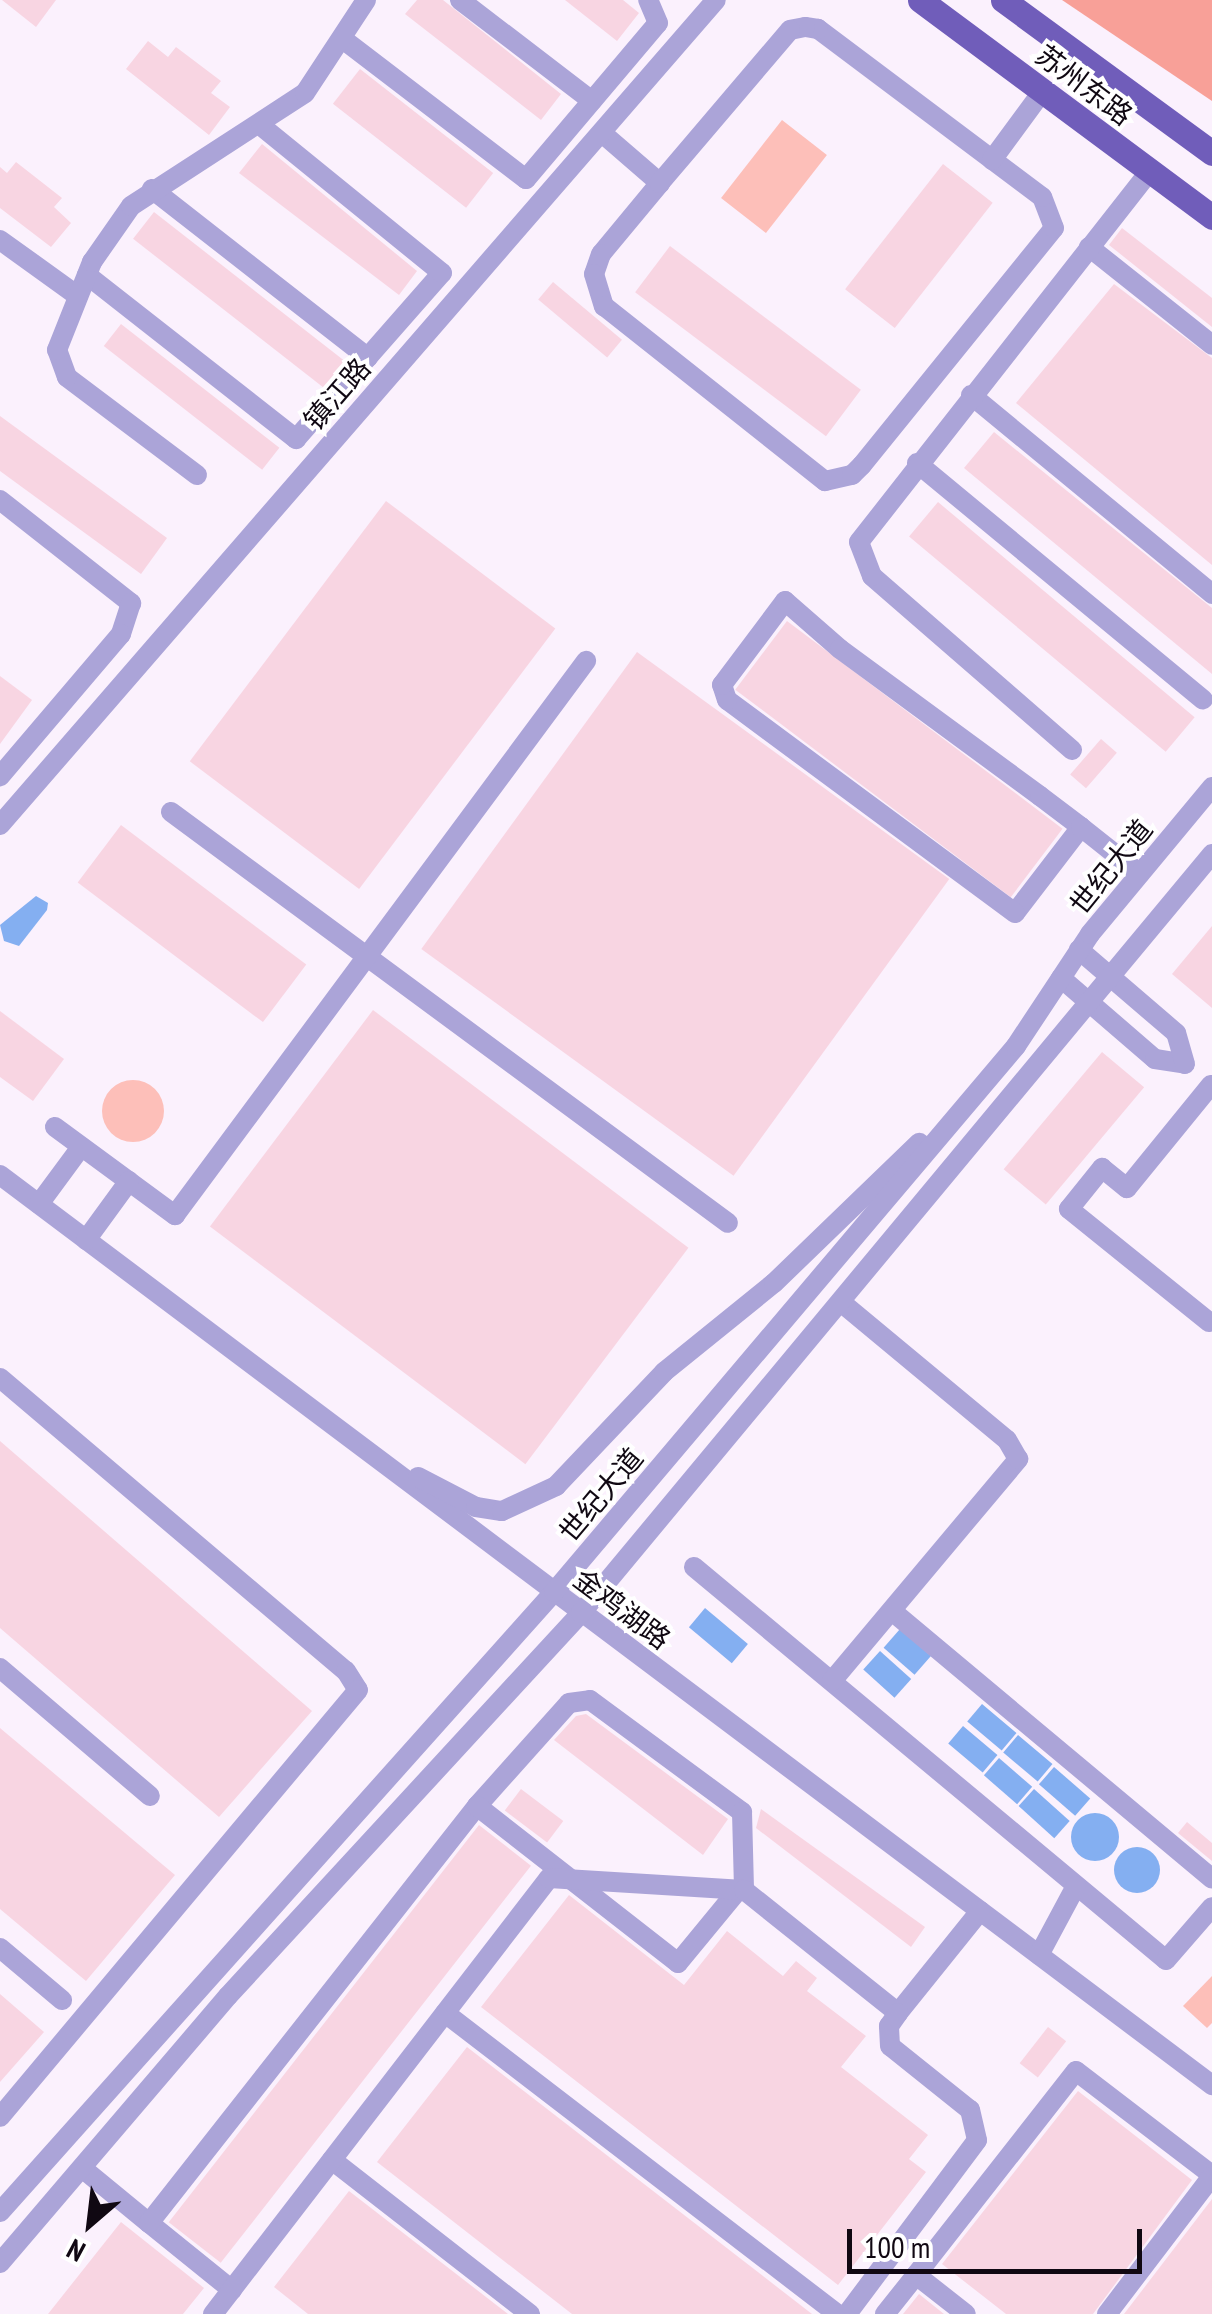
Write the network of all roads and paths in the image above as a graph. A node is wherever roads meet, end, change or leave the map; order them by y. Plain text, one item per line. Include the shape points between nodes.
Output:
1 (366, 0) edge
2 (460, 0) edge
3 (648, 0) edge
4 (716, 0) edge
5 (920, 0) edge
6 (1002, 0) edge
7 (344, 40) junction
8 (1042, 92) junction
9 (592, 101) junction
10 (260, 125) junction
11 (602, 132) junction
12 (1212, 152) edge
13 (992, 160) junction
14 (1149, 172) junction
15 (660, 182) junction
16 (152, 189) junction
17 (1212, 220) edge
18 (0, 240) edge
19 (1089, 247) junction
20 (87, 275) junction
21 (78, 296) junction
22 (1212, 344) edge
23 (368, 358) junction
24 (972, 395) junction
25 (917, 464) junction
26 (197, 475) dead end
27 (0, 500) edge
28 (1212, 594) edge
29 (586, 660) dead end
30 (1203, 700) dead end
31 (1072, 750) dead end
32 (0, 776) edge
33 (1212, 787) edge
34 (171, 812) dead end
35 (0, 825) edge
36 (1081, 828) junction
37 (1212, 854) edge
38 (1140, 874) junction
39 (1079, 950) junction
40 (366, 957) junction
41 (1061, 978) junction
42 (1110, 978) junction
43 (1090, 1002) junction
44 (1016, 1046) junction
45 (1185, 1064) junction
46 (1212, 1086) edge
47 (55, 1128) dead end
48 (81, 1147) junction
49 (0, 1176) edge
50 (129, 1182) junction
51 (38, 1204) junction
52 (728, 1224) dead end
53 (86, 1240) junction
54 (841, 1302) junction
55 (1209, 1322) dead end
56 (0, 1378) edge
57 (361, 1446) junction
58 (694, 1567) dead end
59 (554, 1592) junction
60 (892, 1612) junction
61 (581, 1613) junction
62 (0, 1668) edge
63 (832, 1682) junction
64 (150, 1796) dead end
65 (477, 1806) junction
66 (563, 1875) junction
67 (1212, 1879) edge
68 (1076, 1886) junction
69 (741, 1890) junction
70 (1212, 1907) edge
71 (980, 1911) junction
72 (0, 1948) edge
73 (1039, 1955) junction
74 (62, 2000) dead end
75 (445, 2013) junction
76 (898, 2013) junction
77 (1212, 2084) edge
78 (0, 2117) edge
79 (332, 2160) junction
80 (82, 2168) junction
81 (1212, 2175) edge
82 (0, 2212) edge
83 (149, 2223) junction
84 (0, 2263) edge
85 (916, 2275) junction
86 (232, 2290) junction
87 (213, 2314) edge
88 (530, 2314) edge
89 (837, 2314) edge
90 (847, 2314) edge
91 (885, 2314) edge
92 (966, 2314) edge
93 (1106, 2314) edge

1 - 7 street
2 - 9 street
3 - 9 street via 658,23
4 - 11 street, 镇江路
5 - 8 main road, 苏州东路
6 - 12 main road, 苏州东路
7 - 9 street via 526,178
7 - 10 street via 305,93
8 - 13 street
8 - 14 main road, 苏州东路
10 - 16 street
10 - 23 street via 442,273
11 - 15 street
11 - 35 street, 镇江路
13 - 15 street via 818,29 805,26 790,30
13 - 15 street via 1042,197 1054,228 862,465 838,480 811,476 604,306 594,274 601,254
14 - 17 main road, 苏州东路
14 - 19 street
16 - 20 street via 112,230
16 - 23 street
18 - 21 street
19 - 22 street
19 - 24 street
20 - 21 street
20 - 23 street via 296,439
21 - 26 street via 58,350 67,378
24 - 25 street
24 - 28 street
25 - 30 street
25 - 31 street via 864,530 864,566
27 - 32 street via 131,603 120,634
29 - 40 street
33 - 38 street, 世纪大道
34 - 40 street
36 - 36 street via 785,602 722,685 726,700 1015,913
36 - 38 street
37 - 42 street
38 - 39 street, 世纪大道
39 - 41 street, 世纪大道
39 - 42 street
40 - 50 street via 174,1215
40 - 52 street
41 - 43 street
41 - 44 street, 世纪大道
42 - 43 street
42 - 45 street via 1176,1034
43 - 45 street via 1154,1058
43 - 54 street
44 - 57 street via 836,1226 664,1372 556,1486 502,1510 476,1507
44 - 59 street, 世纪大道
45 - 46 street
46 - 55 street via 1128,1188 1102,1168 1069,1209
47 - 48 street
48 - 50 street
48 - 51 street
49 - 51 street, 金鸡湖路
50 - 53 street
51 - 53 street, 金鸡湖路
53 - 57 street, 金鸡湖路
54 - 60 street via 1007,1440 1018,1459
54 - 61 street
56 - 78 street via 346,1671 358,1690
57 - 59 street, 金鸡湖路
58 - 63 street
59 - 61 street, 金鸡湖路
59 - 82 street, 世纪大道
60 - 63 street
60 - 67 street
61 - 71 street, 金鸡湖路
61 - 80 street via 228,1996
62 - 64 street
63 - 68 street
65 - 66 street
65 - 69 street via 569,1703 590,1700 742,1812
65 - 83 street
66 - 69 street
66 - 69 street via 678,1964
66 - 75 street via 550,1878
68 - 70 street via 1166,1960
68 - 73 street
69 - 76 street
71 - 73 street, 金鸡湖路
71 - 76 street
72 - 74 street
73 - 77 street, 金鸡湖路
75 - 79 street
75 - 89 street
76 - 90 street via 889,2026 890,2046 970,2110 977,2140
79 - 86 street
79 - 88 street
80 - 83 street
80 - 84 street
81 - 85 street via 1076,2071
81 - 93 street
83 - 86 street
85 - 91 street
85 - 92 street
86 - 87 street

